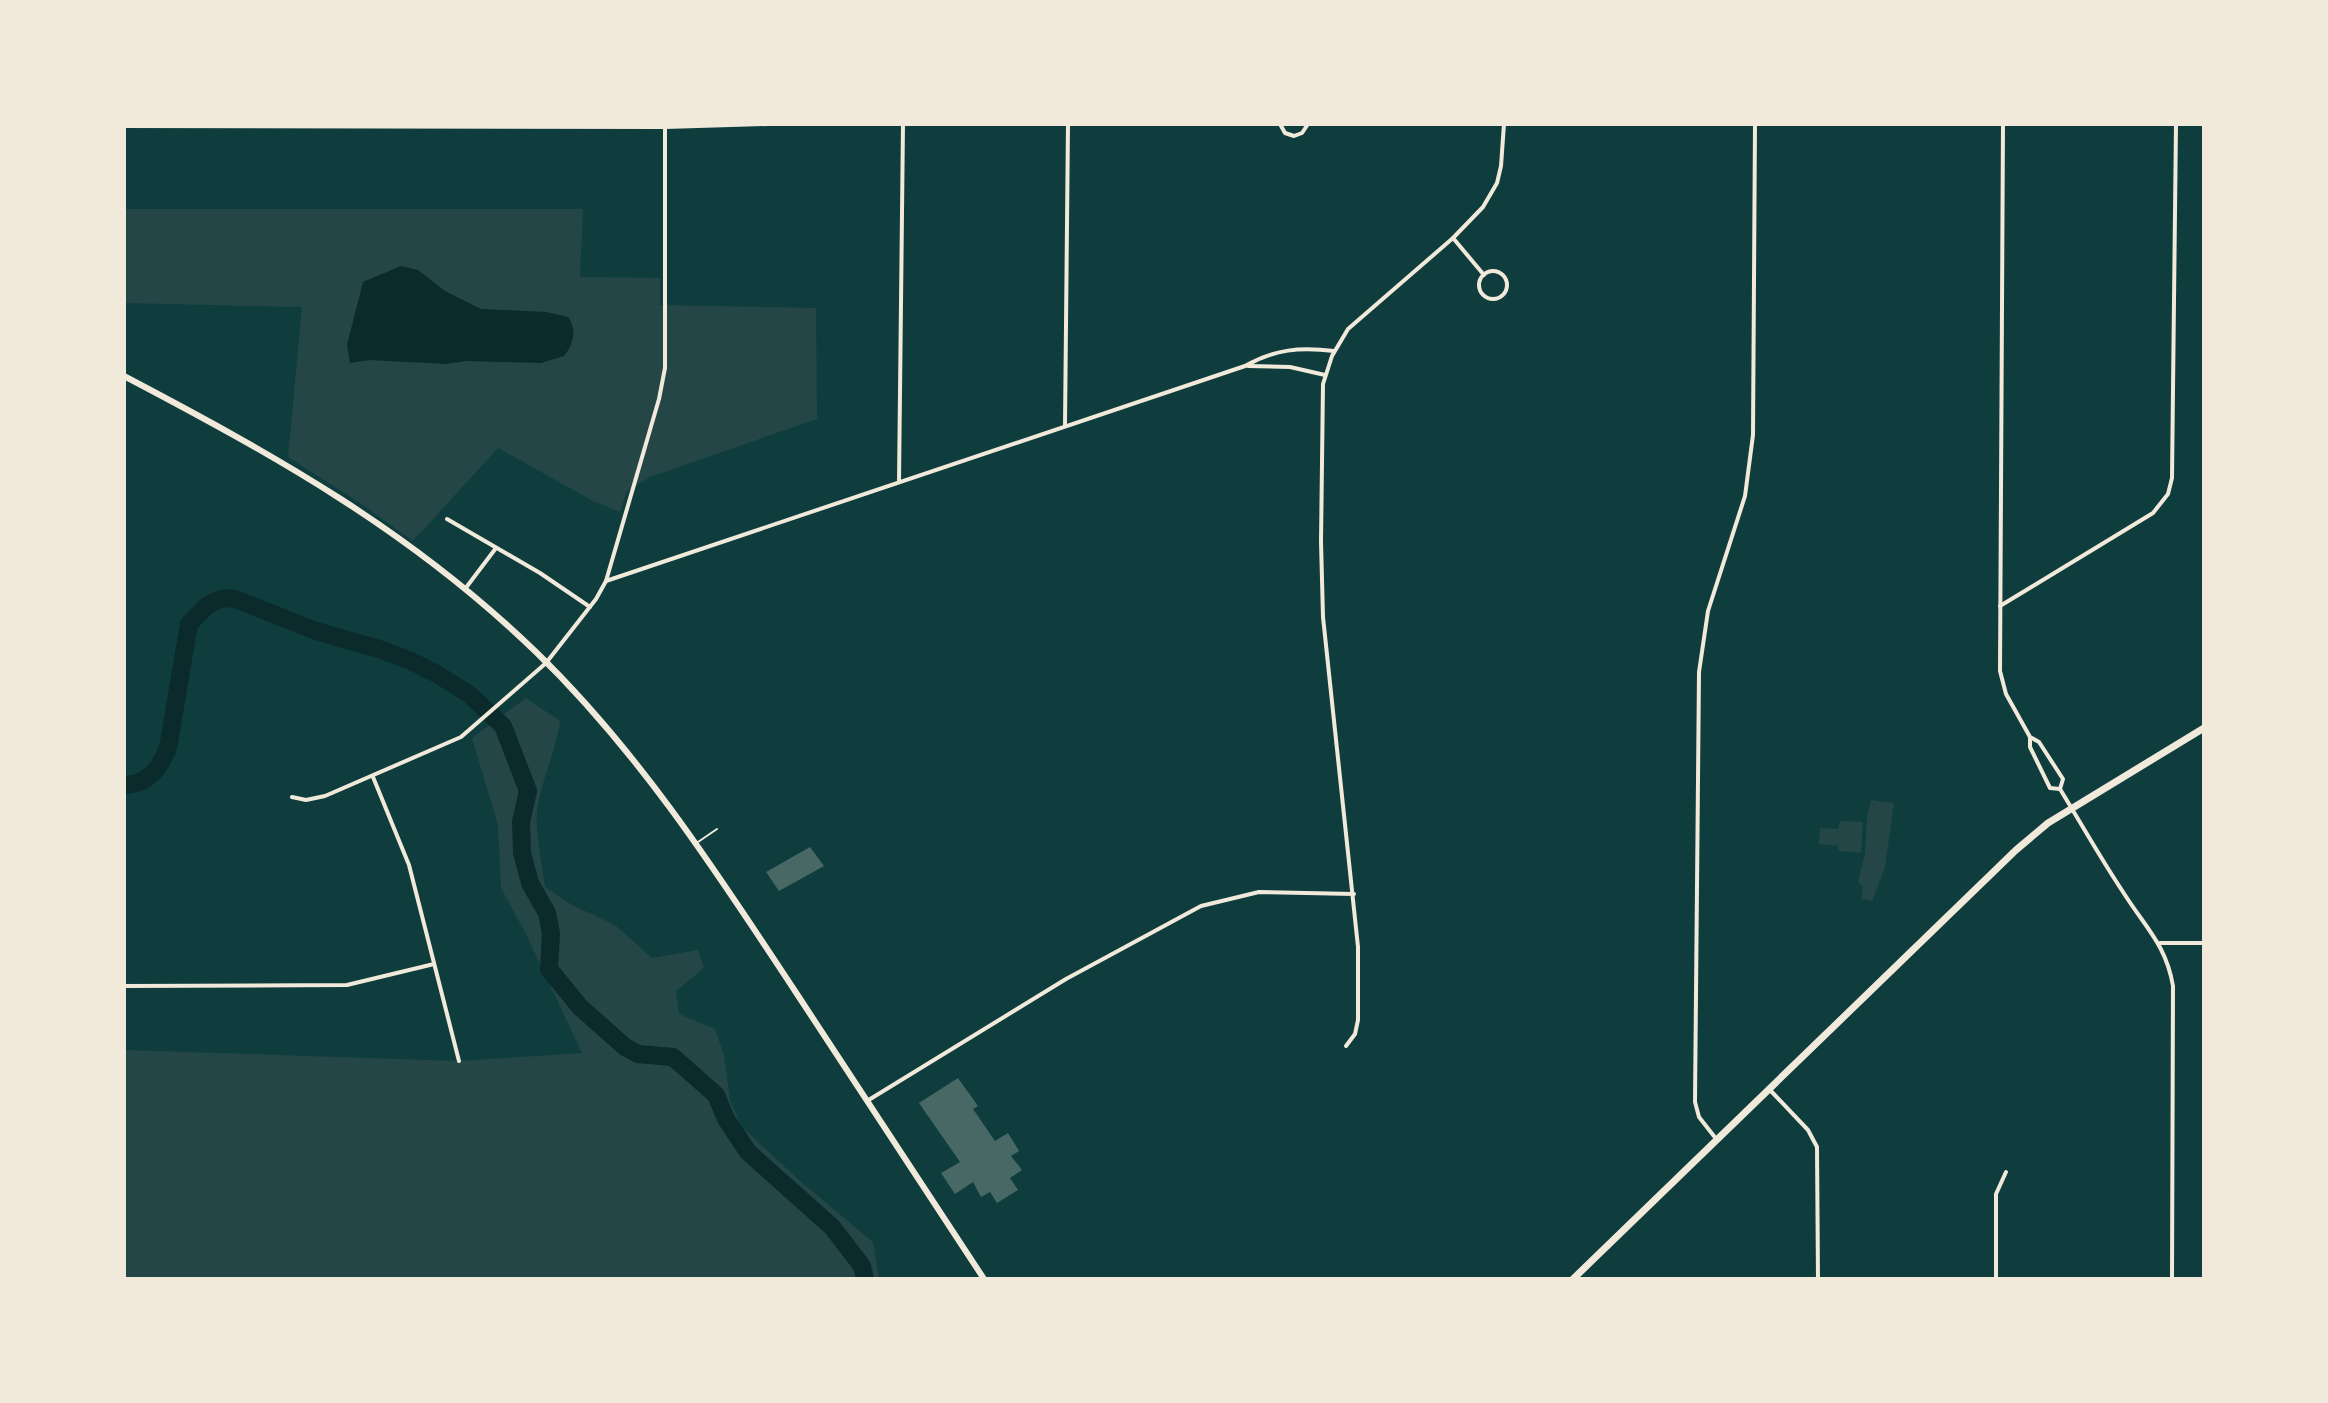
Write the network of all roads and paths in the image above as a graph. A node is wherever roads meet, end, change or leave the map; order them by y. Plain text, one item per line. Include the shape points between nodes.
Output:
1 (735, 124) edge
2 (768, 124) edge
3 (903, 124) edge
4 (1068, 124) edge
5 (1280, 124) edge
6 (1308, 124) edge
7 (1504, 124) edge
8 (1755, 124) edge
9 (2003, 124) edge
10 (2176, 124) edge
11 (124, 126) edge
12 (665, 127) junction
13 (1453, 238) junction
14 (1484, 275) junction
15 (1334, 351) junction
16 (1245, 366) junction
17 (1325, 375) junction
18 (124, 376) edge
19 (1065, 426) junction
20 (899, 482) junction
21 (447, 519) dead end
22 (496, 548) junction
23 (606, 581) junction
24 (465, 589) junction
25 (2000, 606) junction
26 (590, 607) junction
27 (546, 663) junction
28 (2204, 728) edge
29 (2030, 737) junction
30 (373, 777) junction
31 (2060, 789) junction
32 (292, 797) dead end
33 (2072, 808) junction
34 (717, 829) dead end
35 (697, 843) junction
36 (1354, 894) junction
37 (2160, 943) junction
38 (2204, 943) edge
39 (434, 964) junction
40 (124, 986) edge
41 (1346, 1046) dead end
42 (459, 1061) dead end
43 (1770, 1090) junction
44 (867, 1101) junction
45 (1717, 1140) junction
46 (2006, 1172) dead end
47 (984, 1279) edge
48 (1573, 1279) edge
49 (1818, 1279) edge
50 (1996, 1279) edge
51 (2172, 1279) edge

1 - 2 street
1 - 12 street
3 - 20 street
4 - 19 street
5 - 6 street via 1294,136
7 - 13 street via 1497,183 1477,215
8 - 45 street via 1750,466 1708,611 1699,672 1695,1102 1699,1117
9 - 25 street
10 - 25 street via 2168,494 2153,513
11 - 12 street
12 - 23 street via 665,368
13 - 14 street
13 - 15 street via 1355,322
14 - 14 street via 1480,292 1491,299 1500,297 1506,290 1503,276
15 - 16 street via 1282,350
15 - 17 street
16 - 17 street via 1290,367
16 - 19 street
17 - 36 street via 1323,607
18 - 24 main road via 330,490
19 - 20 street
20 - 23 street
21 - 22 street
22 - 24 street
22 - 26 street
23 - 26 street
24 - 27 main road
25 - 29 street via 2002,683
26 - 27 street
27 - 30 street via 449,744
27 - 35 main road via 619,741
28 - 33 main road
29 - 31 street via 2063,779
29 - 31 street via 2050,788
30 - 32 street via 319,798
30 - 39 street via 408,860
31 - 33 street
33 - 37 street
33 - 43 main road via 2016,850
34 - 35 lane
35 - 44 main road
36 - 41 street via 1359,1008 1357,1028
36 - 44 street via 1259,892 1201,906 1066,979
37 - 38 street
37 - 51 street via 2173,986
39 - 40 street via 340,986
39 - 42 street
43 - 45 main road
43 - 49 street via 1817,1147
44 - 47 main road
45 - 48 main road
46 - 50 street via 1996,1194

